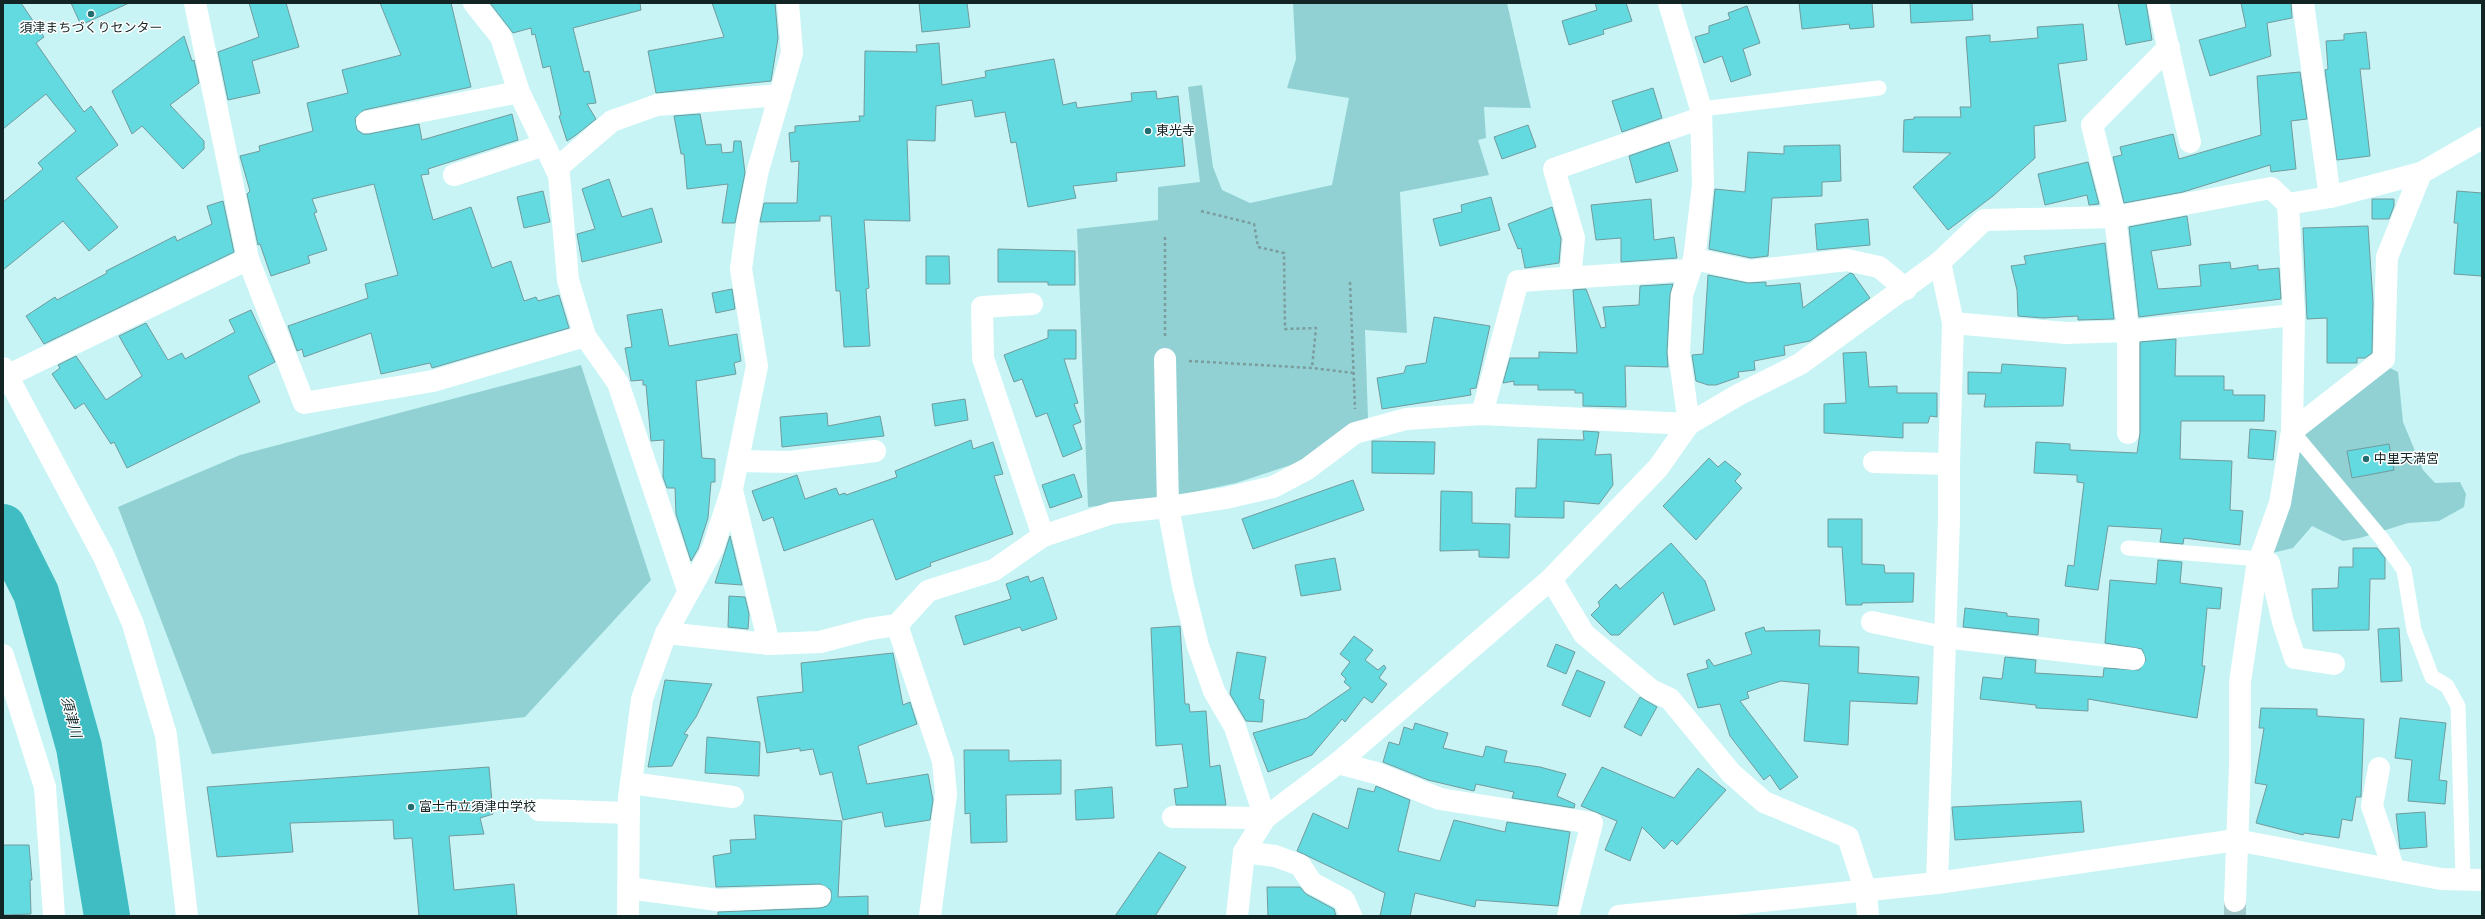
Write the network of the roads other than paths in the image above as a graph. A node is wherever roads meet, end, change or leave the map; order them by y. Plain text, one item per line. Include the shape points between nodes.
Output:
1 (195, 3) edge
2 (474, 3) edge
3 (788, 3) edge
4 (1669, 3) edge
5 (2158, 3) edge
6 (2303, 3) edge
7 (2169, 47) junction
8 (1878, 88) dead end
9 (519, 92) junction
10 (780, 94) junction
11 (1701, 114) junction
12 (367, 122) dead end
13 (2482, 138) edge
14 (2190, 142) dead end
15 (544, 145) junction
16 (556, 169) junction
17 (2422, 173) junction
18 (454, 175) dead end
19 (2330, 197) junction
20 (2288, 204) junction
21 (2115, 217) junction
22 (248, 259) junction
23 (1940, 262) junction
24 (1692, 265) junction
25 (1570, 278) junction
26 (1906, 289) junction
27 (1032, 304) dead end
28 (2294, 315) junction
29 (1953, 323) junction
30 (2128, 331) junction
31 (585, 336) junction
32 (1165, 359) road end
33 (5, 372) edge
34 (1482, 414) junction
35 (1689, 424) junction
36 (2292, 430) junction
37 (2128, 433) dead end
38 (875, 451) dead end
39 (739, 461) junction
40 (1874, 462) dead end
41 (1949, 464) junction
42 (732, 489) junction
43 (1168, 507) junction
44 (1043, 536) junction
45 (2128, 548) dead end
46 (2260, 558) junction
47 (1551, 579) junction
48 (688, 590) junction
49 (1872, 622) dead end
50 (897, 625) junction
51 (666, 633) junction
52 (1944, 637) junction
53 (769, 644) junction
54 (3, 655) edge
55 (2134, 659) dead end
56 (2334, 664) dead end
57 (1338, 763) junction
58 (2379, 768) dead end
59 (631, 783) junction
60 (733, 797) dead end
61 (539, 810) dead end
62 (629, 812) junction
63 (1173, 817) dead end
64 (1265, 818) junction
65 (2236, 840) junction
66 (1244, 852) junction
67 (2394, 870) junction
68 (2472, 880) edge
69 (1937, 883) junction
70 (628, 888) junction
71 (1866, 892) junction
72 (820, 896) dead end
73 (2235, 901) tunnel mouth
74 (54, 916) edge
75 (187, 916) edge
76 (628, 916) edge
77 (930, 916) edge
78 (1237, 916) edge
79 (1351, 916) edge
80 (1568, 916) edge
81 (1619, 916) edge
82 (1868, 916) edge

1 - 22 street
2 - 9 street via 501,37
3 - 10 street via 792,53
4 - 11 street
5 - 7 street
6 - 19 street
7 - 14 street
7 - 21 street via 2092,125
8 - 11 lane
9 - 12 street
9 - 15 street
10 - 16 street via 657,105 612,121
10 - 39 street via 758,170 741,269 757,366
11 - 24 street via 1703,185
11 - 25 street via 1554,169 1574,238
13 - 17 street
15 - 16 street
15 - 18 street
16 - 31 street via 559,175 568,280
17 - 19 street
17 - 36 street via 2387,257 2384,359
19 - 20 street
20 - 21 street via 2271,188
20 - 28 street
21 - 23 street via 1984,220
21 - 30 street
22 - 31 street via 304,403 433,381
22 - 33 street
23 - 26 street
23 - 29 street
24 - 25 street
24 - 26 street via 1750,271 1847,260 1879,267
24 - 35 street via 1682,295 1679,353
25 - 34 street via 1518,281
26 - 35 street via 1800,364 1738,395
27 - 44 street via 982,307 983,358
28 - 30 street
28 - 36 street
29 - 30 street via 2066,333
29 - 41 street
30 - 37 street
31 - 48 street via 618,383
32 - 43 street
33 - 75 street via 104,557 133,624 166,735
34 - 35 street
34 - 43 street via 1406,418 1355,433 1307,469 1272,486 1226,498
35 - 47 street via 1658,468
36 - 46 street via 2280,503
36 - 68 lane via 2382,539 2404,570 2414,630 2432,677 2447,686 2458,706
38 - 39 street via 790,462
39 - 42 street
40 - 41 street
41 - 52 street via 1950,519
42 - 48 street via 713,548
42 - 53 street
43 - 44 street via 1112,513
43 - 64 street via 1183,586 1198,646 1214,691 1235,727
44 - 50 street via 994,570 928,591
45 - 46 lane
46 - 56 street via 2270,563 2283,622 2296,658
46 - 65 street via 2240,682 2240,765
47 - 57 street
47 - 71 street via 1584,634 1652,690 1670,699 1732,773 1764,802 1848,837
48 - 51 street
49 - 52 street
50 - 53 street via 869,629 820,642
50 - 77 street via 943,761 946,794
51 - 53 street
51 - 59 street via 642,699
52 - 55 street
52 - 69 street
54 - 74 street via 45,787
57 - 64 street
57 - 80 street via 1376,773 1440,799 1592,823
58 - 67 street via 2372,806
59 - 60 street
59 - 62 street
61 - 62 street
62 - 70 street
63 - 64 street
64 - 66 street
65 - 67 street
65 - 69 street
65 - 73 street
66 - 78 street
66 - 79 street via 1275,856 1300,865 1312,883 1344,900
67 - 68 street via 2441,879
69 - 71 street
70 - 72 street via 718,900
70 - 76 street
71 - 81 street
71 - 82 street

